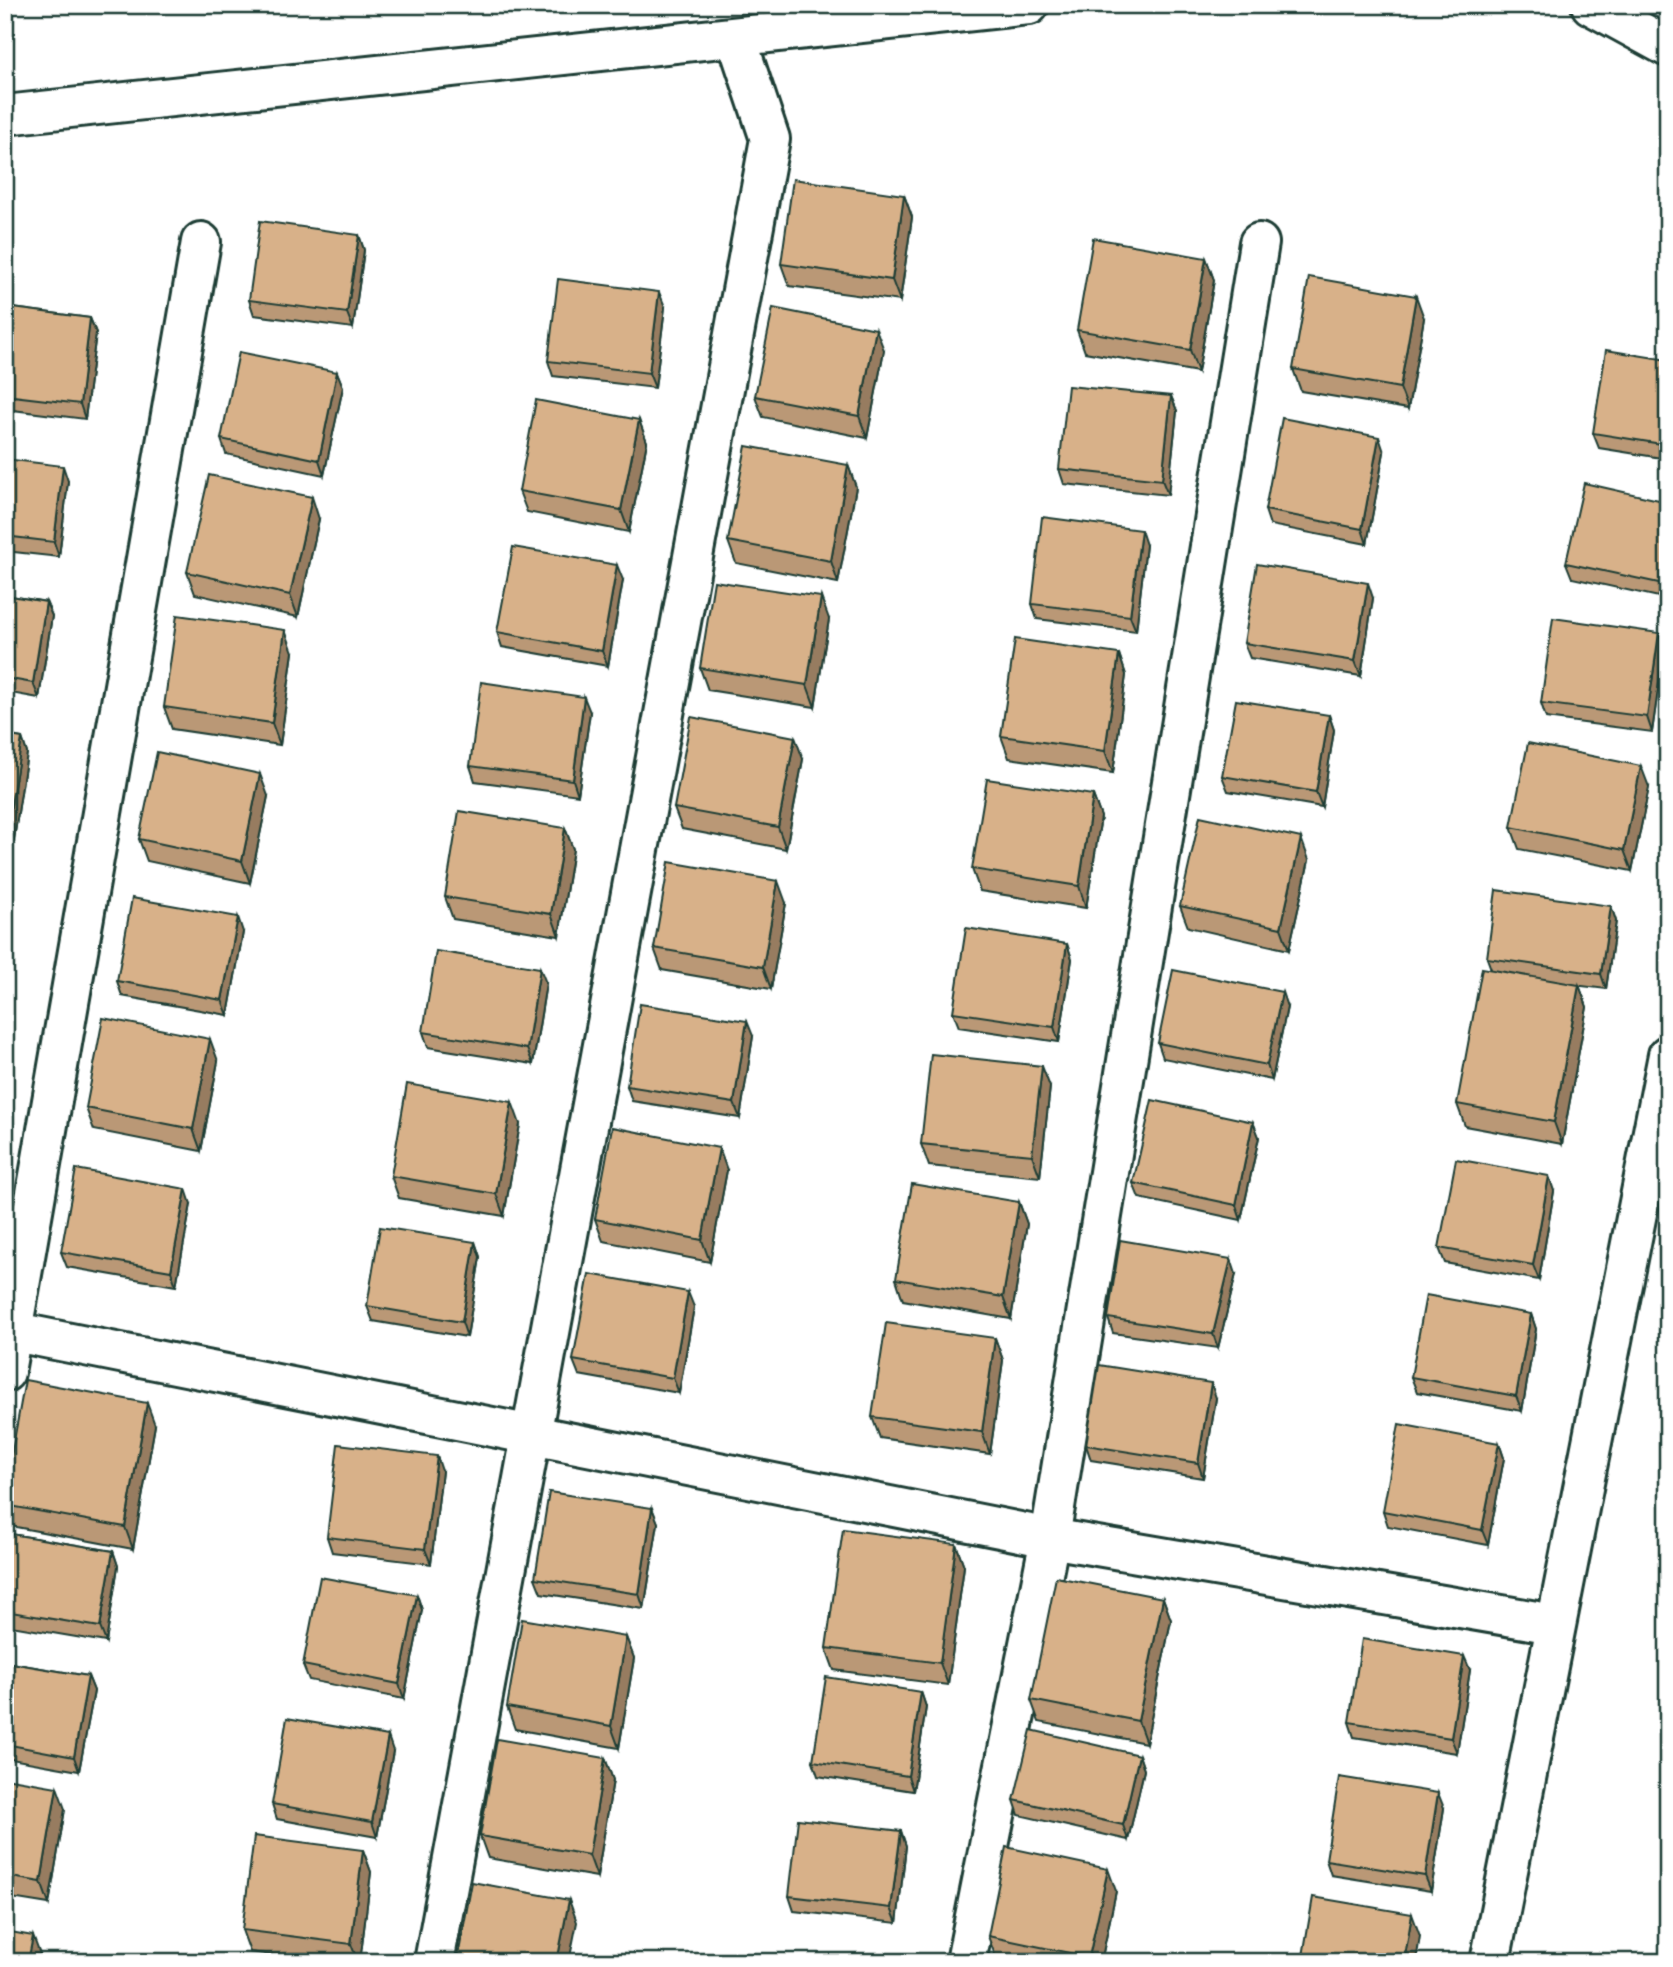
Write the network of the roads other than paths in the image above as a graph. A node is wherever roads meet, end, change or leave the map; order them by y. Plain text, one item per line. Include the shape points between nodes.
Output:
1 (1029, 5) edge
2 (1591, 5) edge
3 (736, 37) junction
4 (1668, 47) edge
5 (5, 115) edge
6 (201, 242) dead end
7 (1259, 243) dead end
8 (1668, 1055) edge
9 (9, 1331) edge
10 (5, 1372) edge
11 (532, 1436) junction
12 (1050, 1538) junction
13 (1554, 1624) junction
14 (435, 1962) edge
15 (966, 1962) edge
16 (1490, 1962) edge

1 - 3 street
2 - 4 street
3 - 5 street
3 - 11 street via 770,139
6 - 9 street
7 - 12 street
8 - 13 street
9 - 10 street
9 - 11 street
11 - 12 street
11 - 14 street
12 - 13 street
12 - 15 street
13 - 16 street

